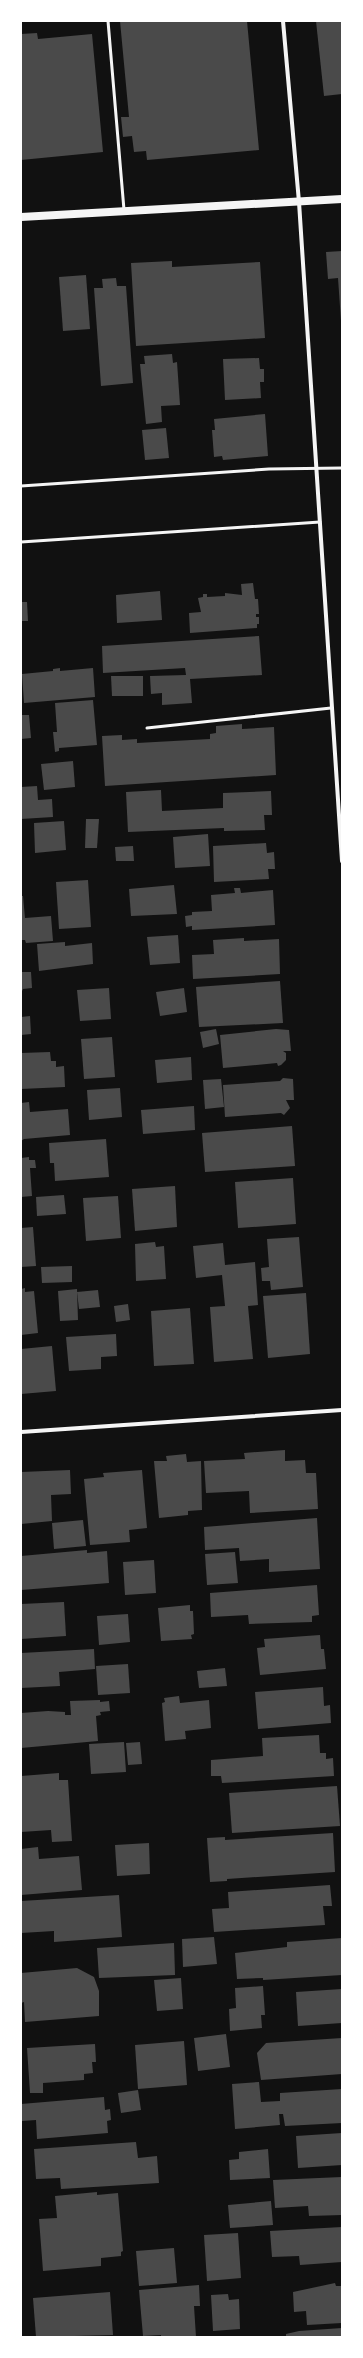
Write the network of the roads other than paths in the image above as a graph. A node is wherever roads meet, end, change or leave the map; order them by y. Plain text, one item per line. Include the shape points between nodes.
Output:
1 (108, 21) edge
2 (283, 21) edge
3 (342, 198) edge
4 (299, 202) junction
5 (124, 210) junction
6 (21, 217) edge
7 (342, 468) edge
8 (316, 469) junction
9 (21, 486) edge
10 (320, 522) junction
11 (21, 542) edge
12 (331, 708) junction
13 (147, 728) dead end
14 (342, 861) edge
15 (342, 1410) edge
16 (21, 1432) edge

1 - 5 lane
2 - 4 street
3 - 4 main road
4 - 5 main road
4 - 8 street
5 - 6 main road
7 - 8 lane
8 - 9 lane via 269,469
8 - 10 street
10 - 11 lane
10 - 12 street
12 - 13 lane
12 - 14 street
15 - 16 street

